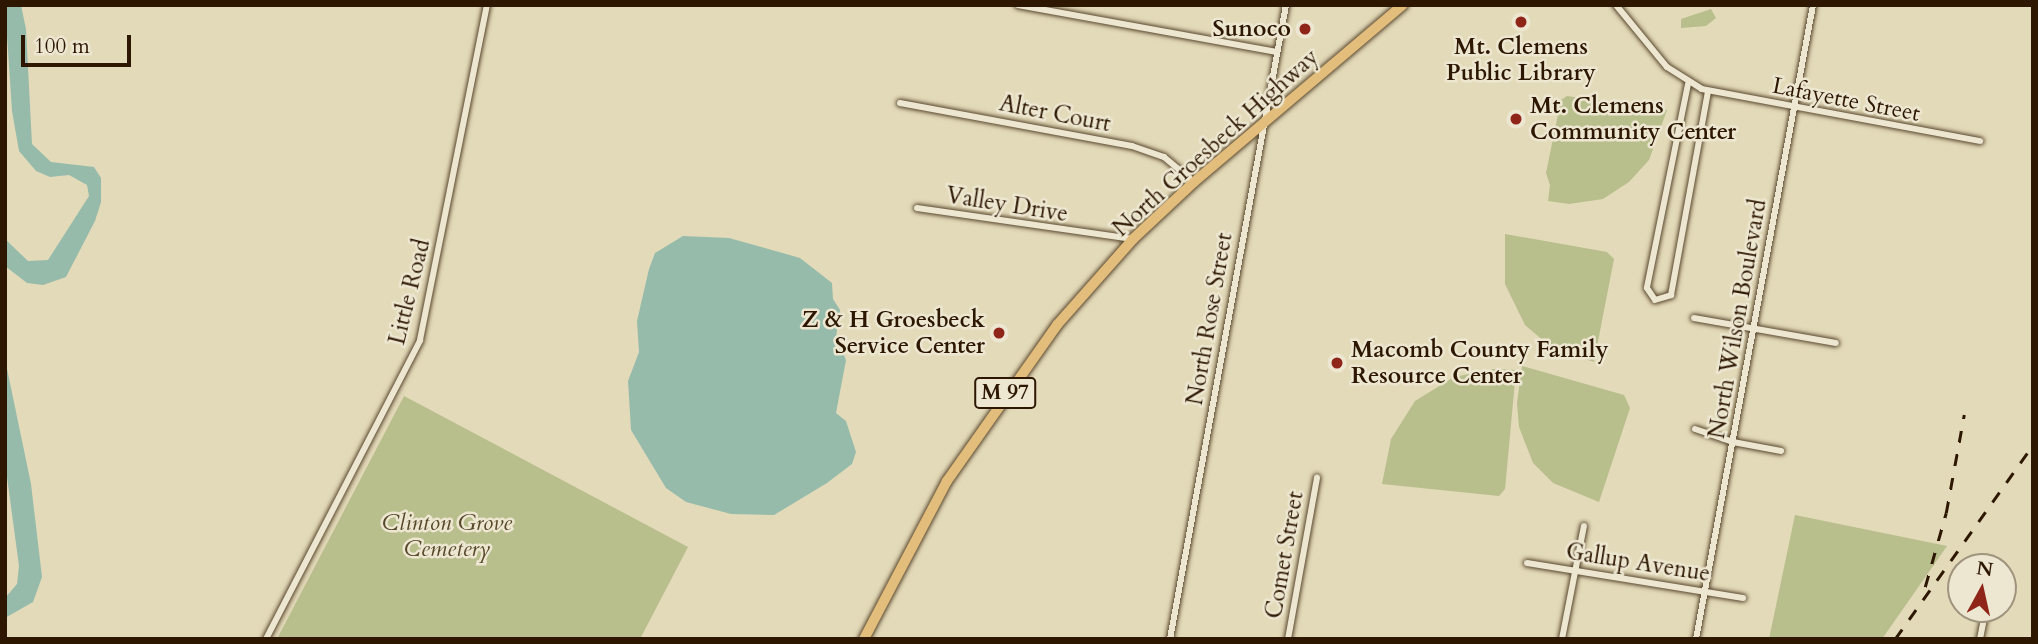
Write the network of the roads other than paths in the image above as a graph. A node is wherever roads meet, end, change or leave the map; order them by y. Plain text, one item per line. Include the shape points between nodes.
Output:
1 (486, 5) edge
2 (1018, 5) edge
3 (1286, 5) edge
4 (1403, 5) edge
5 (1616, 5) edge
6 (1813, 5) edge
7 (1277, 52) junction
8 (1688, 83) junction
9 (1707, 91) junction
10 (900, 103) dead end
11 (1794, 108) junction
12 (1264, 122) junction
13 (1980, 141) dead end
14 (1194, 182) junction
15 (917, 208) dead end
16 (1133, 239) junction
17 (1694, 318) dead end
18 (1754, 328) junction
19 (1836, 343) dead end
20 (1695, 429) dead end
21 (1733, 442) junction
22 (1781, 451) dead end
23 (1317, 478) dead end
24 (1584, 526) dead end
25 (1527, 563) dead end
26 (1575, 571) junction
27 (1704, 591) junction
28 (1743, 598) dead end
29 (266, 639) edge
30 (864, 639) edge
31 (1170, 639) edge
32 (1289, 639) edge
33 (1562, 639) edge
34 (1696, 639) edge

1 - 29 street, Little Road via 420,340
2 - 7 street
3 - 7 street, North Rose Street
4 - 12 main road, North Groesbeck Highway / M 97
5 - 8 street, Lafayette Street via 1667,67
6 - 11 street, North Wilson Boulevard
7 - 12 street, North Rose Street
8 - 9 street, Lafayette Street
8 - 9 street via 1647,288 1656,300 1671,295
9 - 11 street, Lafayette Street
10 - 14 street, Alter Court via 1132,146 1164,157
11 - 13 street, Lafayette Street
11 - 18 street, North Wilson Boulevard
12 - 14 main road, North Groesbeck Highway / M 97
12 - 31 street, North Rose Street
14 - 16 main road, North Groesbeck Highway / M 97
15 - 16 street, Valley Drive
16 - 30 main road, North Groesbeck Highway / M 97 via 1029,361 976,436 920,527
17 - 18 street
18 - 19 street
18 - 21 street, North Wilson Boulevard
20 - 21 street
21 - 22 street
21 - 27 street, North Wilson Boulevard
23 - 32 street, Comet Street
24 - 26 street
25 - 26 street, Gallup Avenue
26 - 27 street, Gallup Avenue
26 - 33 street
27 - 28 street, Gallup Avenue
27 - 34 street, North Wilson Boulevard

